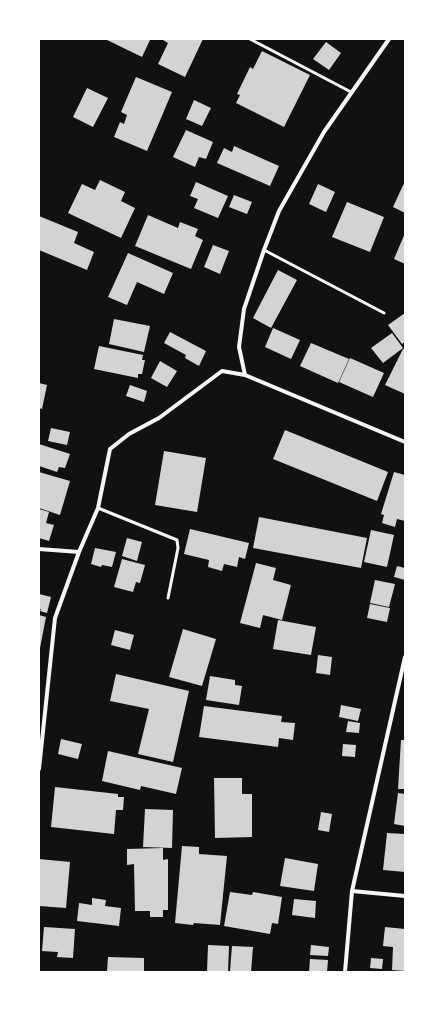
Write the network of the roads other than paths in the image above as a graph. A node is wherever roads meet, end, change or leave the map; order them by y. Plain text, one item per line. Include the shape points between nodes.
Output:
1 (250, 39) edge
2 (389, 39) edge
3 (351, 92) junction
4 (264, 250) junction
5 (384, 313) dead end
6 (245, 375) junction
7 (405, 442) edge
8 (98, 508) junction
9 (39, 548) edge
10 (79, 552) junction
11 (168, 598) dead end
12 (405, 657) edge
13 (39, 769) edge
14 (352, 891) junction
15 (405, 896) edge
16 (345, 972) edge

1 - 3 lane
2 - 3 street
3 - 4 street via 324,132 279,211
4 - 5 lane
4 - 6 street via 244,309 239,347
6 - 7 street
6 - 8 street via 222,371 110,449
8 - 10 street
8 - 11 lane via 176,540 178,548
9 - 10 street
10 - 13 street via 55,618
12 - 14 street
14 - 15 street
14 - 16 street

